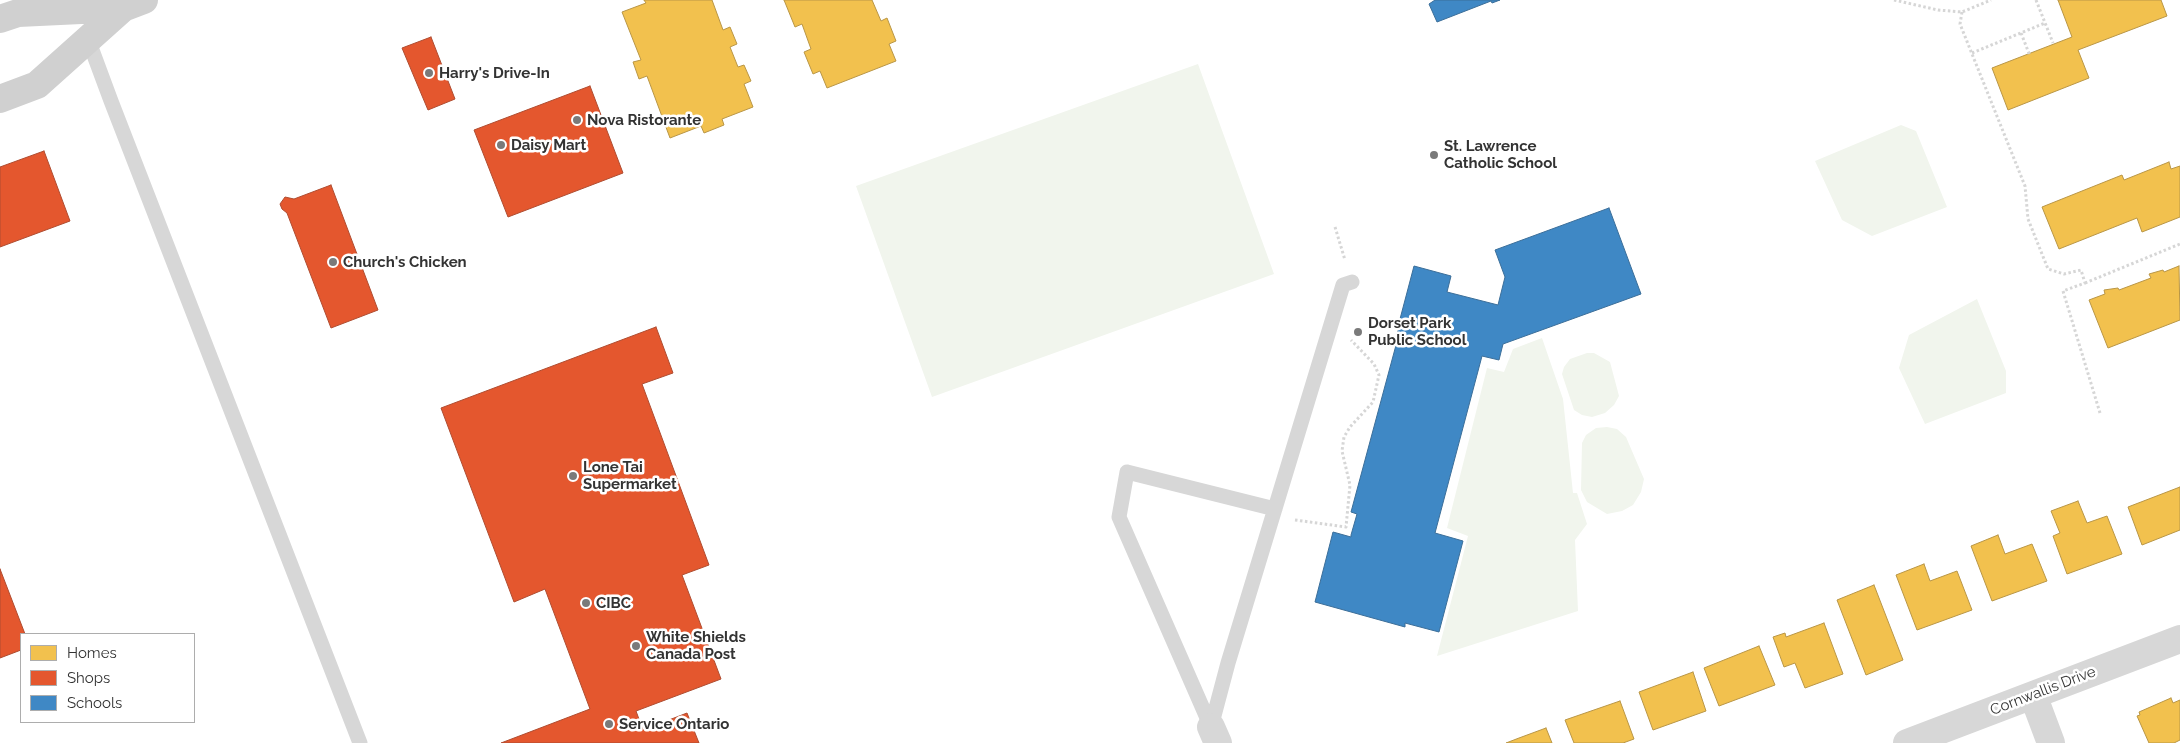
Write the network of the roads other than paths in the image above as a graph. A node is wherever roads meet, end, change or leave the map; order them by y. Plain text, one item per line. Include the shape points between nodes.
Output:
1 (134, 4) edge
2 (0, 19) edge
3 (88, 39) junction
4 (0, 99) edge
5 (1352, 282) road end
6 (1273, 513) junction
7 (2180, 639) edge
8 (2032, 695) junction
9 (1214, 735) edge
10 (360, 743) edge
11 (1906, 743) edge
12 (2051, 743) edge

1 - 2 main road via 18,13
1 - 3 main road
3 - 4 main road via 37,85
3 - 10 lane
5 - 6 lane via 1343,285
6 - 9 lane
6 - 9 lane via 1127,472 1120,516
7 - 8 street, Cornwallis Drive
8 - 11 street, Cornwallis Drive
8 - 12 street

